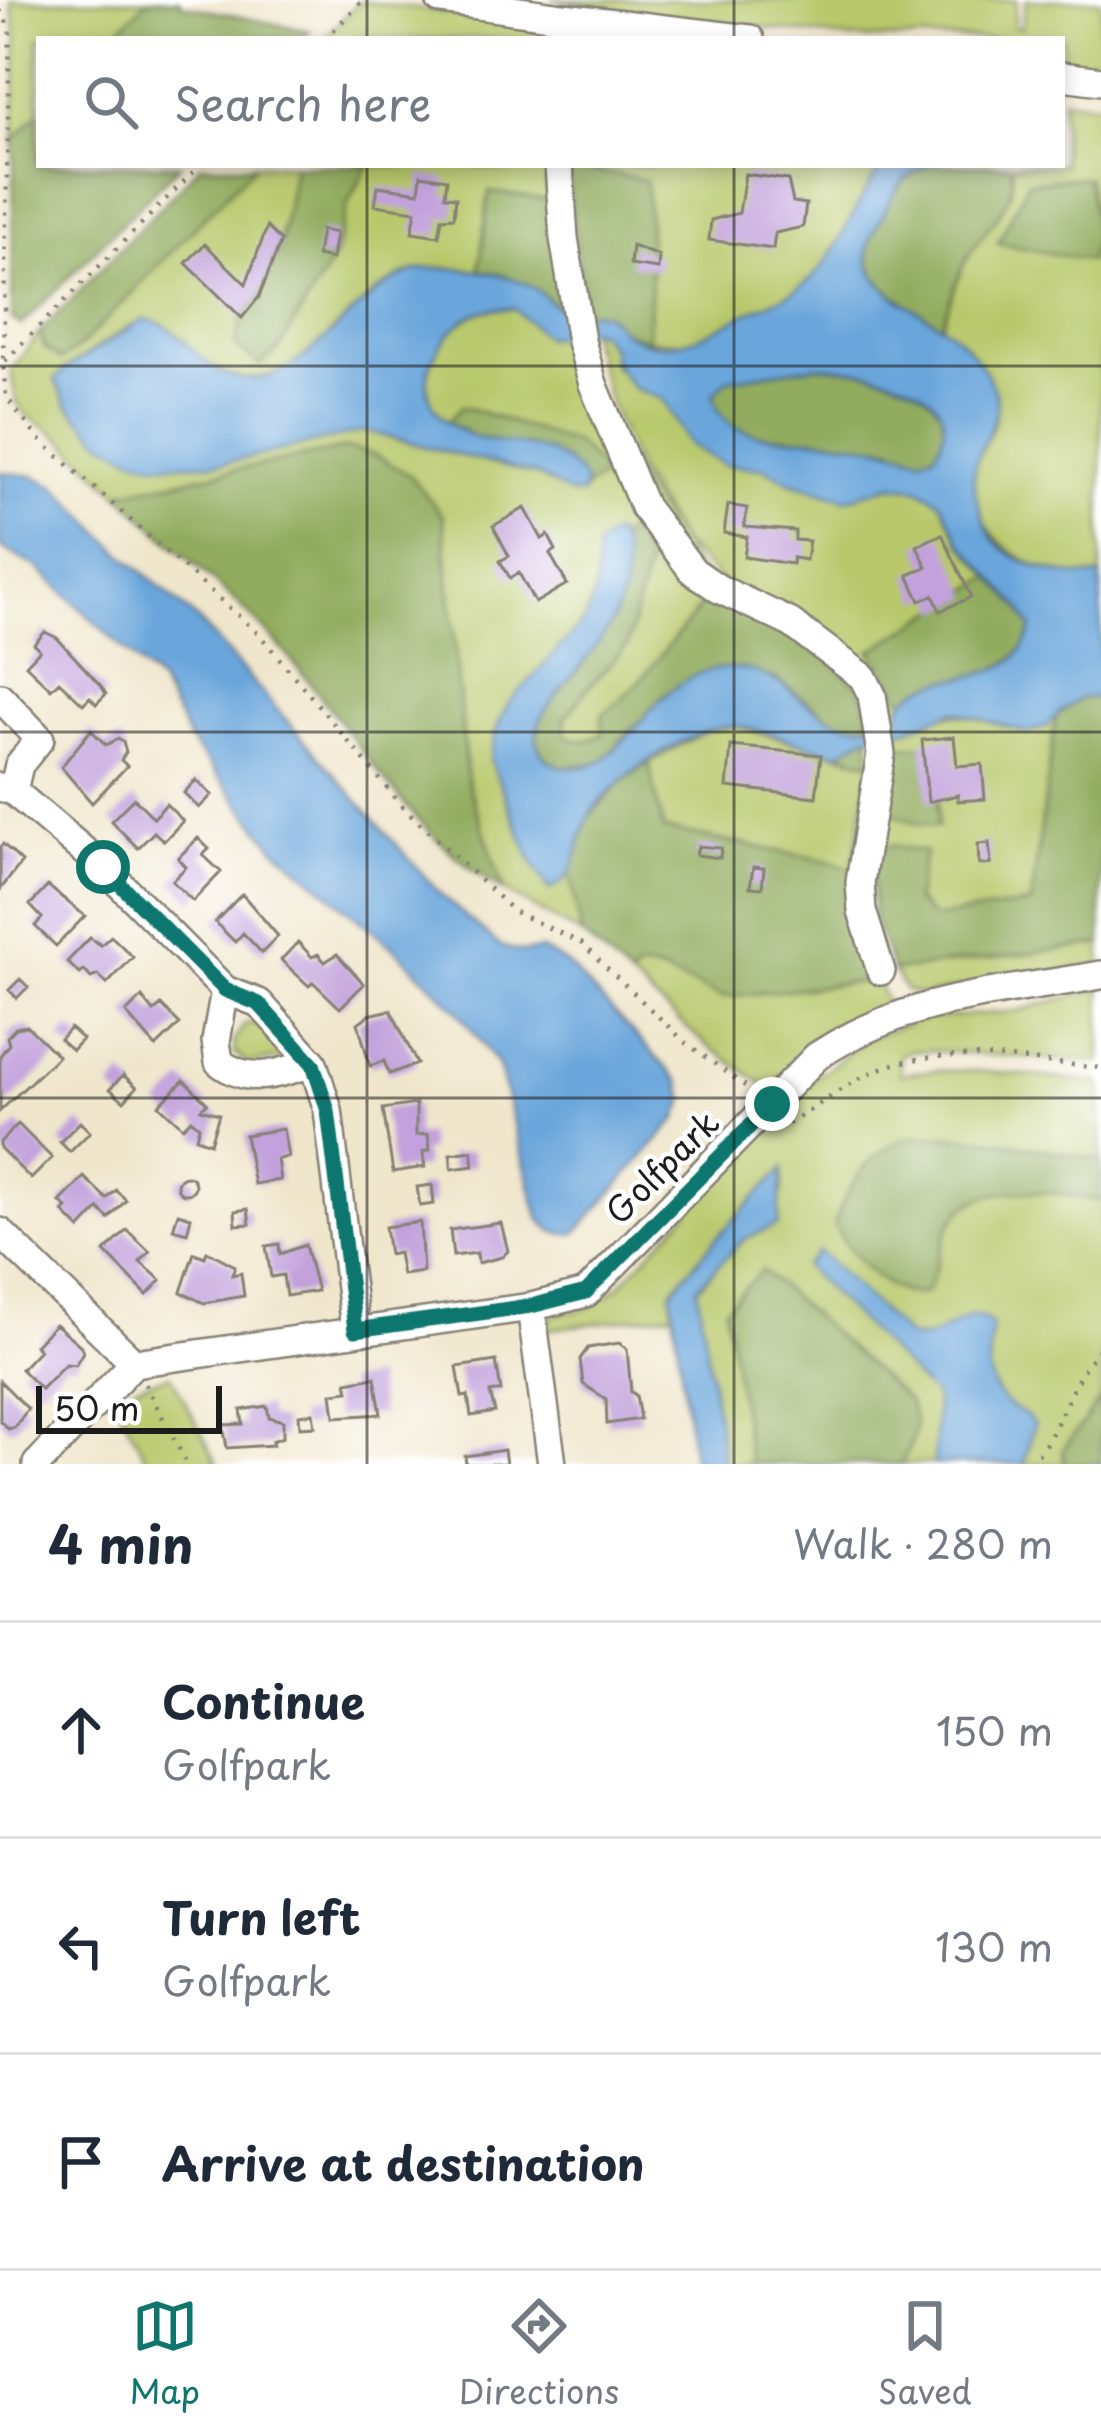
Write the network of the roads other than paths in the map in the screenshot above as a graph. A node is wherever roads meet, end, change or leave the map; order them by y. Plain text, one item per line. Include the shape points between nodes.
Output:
1 (440, 0) edge
2 (562, 28) edge
3 (699, 36) edge
4 (1065, 76) edge
5 (1101, 81) edge
6 (559, 168) edge
7 (0, 698) edge
8 (6, 789) edge
9 (881, 970) dead end
10 (1101, 975) edge
11 (225, 990) junction
12 (313, 1064) junction
13 (0, 1232) edge
14 (531, 1306) junction
15 (355, 1330) junction
16 (134, 1364) junction
17 (37, 1464) edge
18 (552, 1464) edge

1 - 2 street
2 - 3 street
4 - 5 street
6 - 9 street via 581,340 644,507 676,554 719,589 791,623 863,677 879,729 860,882
7 - 8 street via 40,739
8 - 11 street via 103,867
10 - 14 street, Golfpark via 948,999 855,1031 817,1056 586,1292
11 - 12 street via 259,1004
11 - 12 street via 219,1062 254,1078
12 - 15 street via 328,1111
13 - 16 street
14 - 15 street, Golfpark
14 - 18 street
15 - 16 street, Golfpark
16 - 17 street

